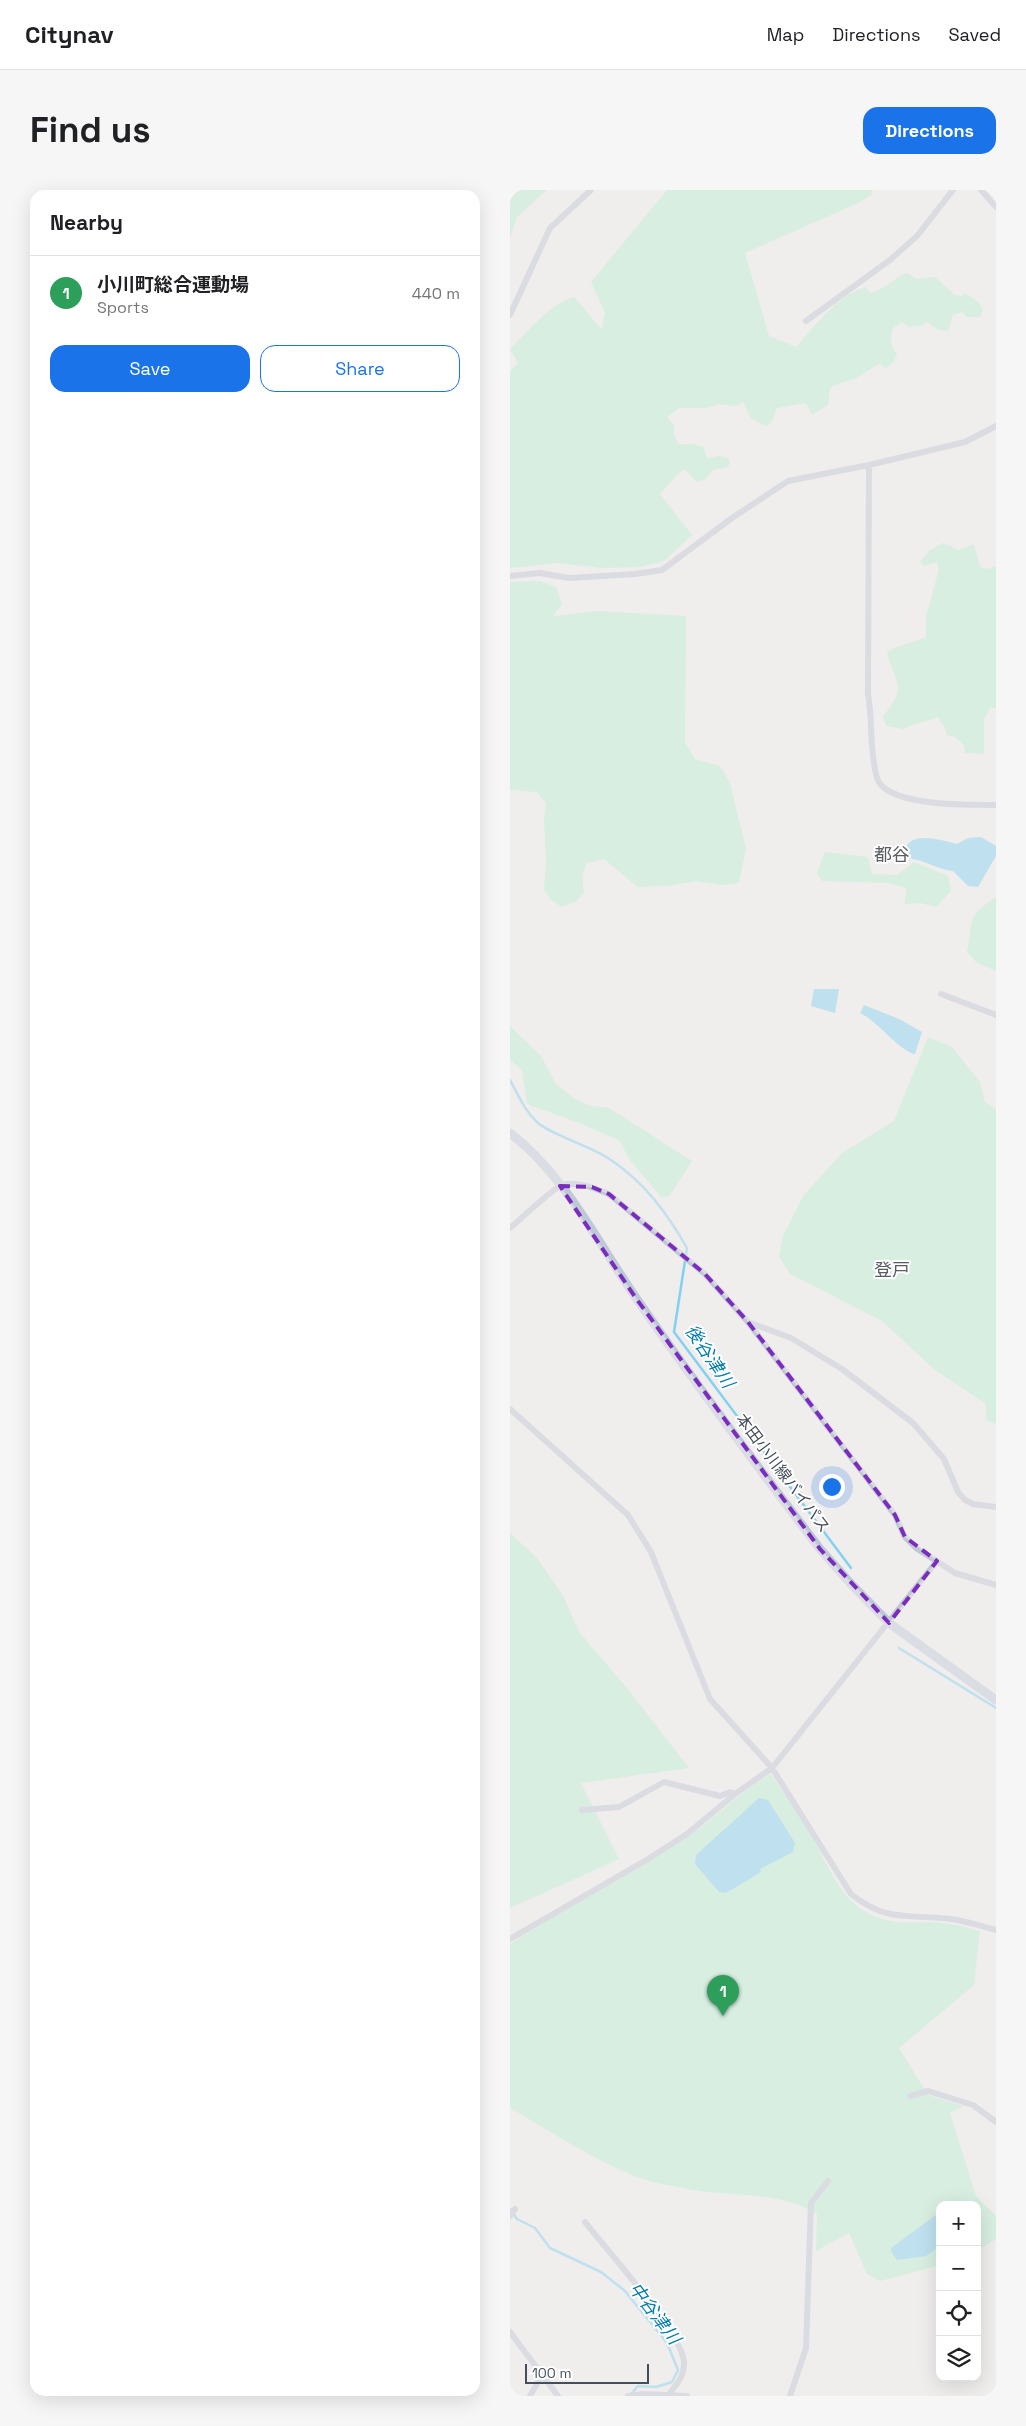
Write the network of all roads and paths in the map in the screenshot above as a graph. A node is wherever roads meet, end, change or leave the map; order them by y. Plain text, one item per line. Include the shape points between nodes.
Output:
1 (591, 190) edge
2 (954, 190) edge
3 (981, 190) edge
4 (996, 207) edge
5 (510, 316) edge
6 (806, 321) dead end
7 (996, 426) edge
8 (869, 465) junction
9 (510, 576) edge
10 (996, 805) edge
11 (941, 994) dead end
12 (996, 1016) edge
13 (510, 1133) edge
14 (560, 1186) junction
15 (510, 1228) edge
16 (748, 1322) junction
17 (510, 1409) edge
18 (996, 1507) edge
19 (937, 1561) junction
20 (996, 1586) edge
21 (889, 1623) junction
22 (996, 1700) edge
23 (772, 1768) junction
24 (735, 1794) junction
25 (582, 1810) dead end
26 (996, 1930) edge
27 (510, 1939) edge
28 (910, 2096) dead end
29 (996, 2122) edge
30 (828, 2181) dead end
31 (515, 2209) dead end
32 (510, 2216) edge
33 (584, 2222) dead end
34 (510, 2332) edge
35 (542, 2374) junction
36 (669, 2394) junction
37 (530, 2396) edge
38 (558, 2396) edge
39 (628, 2396) edge
40 (687, 2396) edge
41 (790, 2396) edge

1 - 5 street via 550,228
2 - 6 street via 916,236 890,260
3 - 4 street
7 - 8 street via 965,442
8 - 9 street via 788,481 662,570 569,578 540,573
8 - 10 street via 868,694 872,714 870,741 880,784 885,790 924,802
11 - 12 street
13 - 14 street, 本田小川線バイパス via 538,1158
14 - 15 street
14 - 16 street via 592,1187 609,1194 705,1274
14 - 21 street, 本田小川線バイパス via 635,1297 790,1509 852,1585
16 - 18 street via 791,1338 868,1387 913,1423 926,1438 944,1459 958,1492 965,1500
16 - 19 street via 895,1515 906,1537 916,1548
17 - 23 street via 628,1515 651,1552 710,1699
19 - 20 street via 955,1573
19 - 21 street
21 - 22 street, 本田小川線バイパス
21 - 23 street
23 - 24 street
23 - 26 street via 842,1881 851,1894 866,1906 894,1916 952,1919
24 - 25 street via 730,1792 720,1796 664,1782 619,1807
24 - 27 street via 687,1834
28 - 29 street via 928,2091 973,2105
30 - 41 street via 811,2203 806,2348
31 - 32 street
33 - 36 street via 678,2342 684,2371
34 - 35 street
35 - 37 street
35 - 38 street
36 - 39 street
36 - 40 street

